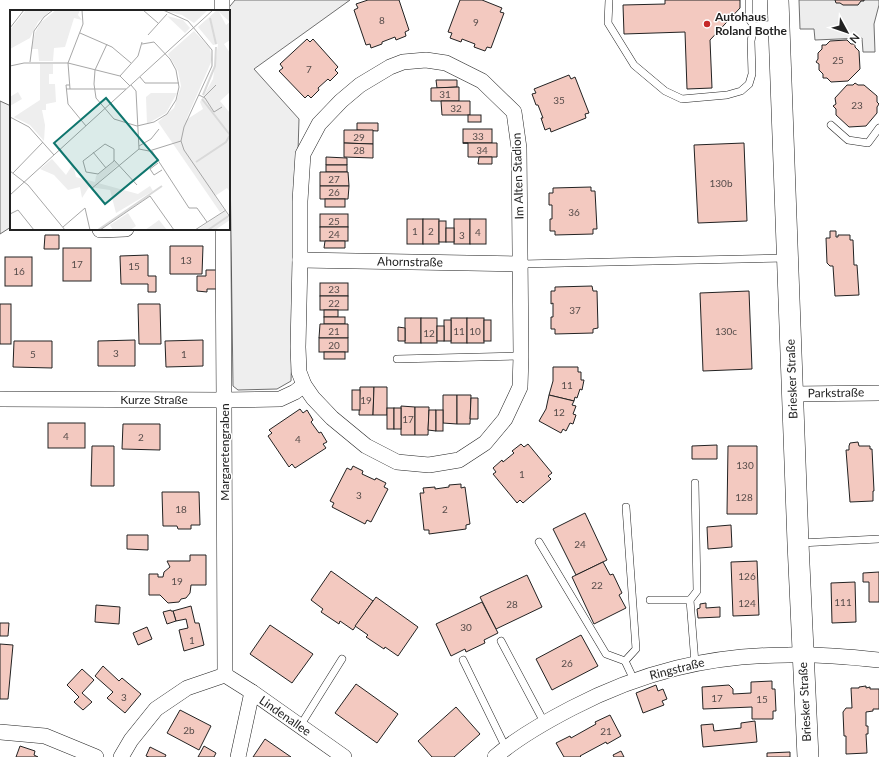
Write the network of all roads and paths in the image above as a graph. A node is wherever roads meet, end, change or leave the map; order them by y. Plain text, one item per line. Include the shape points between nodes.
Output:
1 (608, 0) edge
2 (749, 0) edge
3 (778, 0) edge
4 (779, 24) junction
5 (754, 26) junction
6 (832, 125) dead end
7 (879, 128) edge
8 (223, 230) edge
9 (788, 258) junction
10 (300, 260) junction
11 (521, 264) junction
12 (522, 356) junction
13 (396, 359) dead end
14 (304, 385) junction
15 (879, 393) edge
16 (793, 394) junction
17 (0, 399) edge
18 (224, 400) junction
19 (695, 483) dead end
20 (626, 507) dead end
21 (879, 539) edge
22 (539, 542) dead end
23 (798, 543) junction
24 (650, 600) dead end
25 (690, 600) junction
26 (501, 641) dead end
27 (803, 655) junction
28 (342, 659) dead end
29 (463, 660) dead end
30 (879, 660) edge
31 (625, 661) junction
32 (695, 663) junction
33 (225, 675) junction
34 (634, 680) junction
35 (252, 692) junction
36 (544, 722) junction
37 (300, 726) junction
38 (0, 732) edge
39 (500, 752) edge
40 (96, 757) edge
41 (121, 757) edge
42 (238, 757) edge
43 (344, 757) edge
44 (808, 757) edge

1 - 5 lane via 608,23 634,65 665,91 682,99 727,95 741,91 748,84 752,74 751,42
2 - 5 lane via 749,19
3 - 4 main road, Briesker Straße
4 - 5 lane
4 - 9 main road, Briesker Straße
6 - 7 lane via 848,140 868,143
8 - 18 street, Margaretengraben
9 - 11 lane
9 - 16 main road, Briesker Straße
10 - 11 street, Ahornstraße
10 - 11 street, Im Alten Stadion via 303,154 319,124 341,101 366,81 403,62 426,60 446,63 482,81 514,112 519,148
10 - 14 street, Im Alten Stadion via 298,353 299,372
11 - 12 street, Im Alten Stadion
12 - 13 lane
12 - 14 street, Im Alten Stadion via 520,387 505,419 485,443 459,460 428,464 397,462 366,446 332,418
14 - 18 street, Kurze Straße via 280,399
15 - 16 street, Parkstraße
16 - 23 main road, Briesker Straße
17 - 18 street, Kurze Straße
18 - 33 street, Margaretengraben
19 - 25 lane via 697,591
20 - 31 lane via 636,649
21 - 23 lane
22 - 31 lane via 606,654
23 - 27 main road, Briesker Straße
24 - 25 lane
25 - 32 lane
26 - 36 lane
27 - 30 street, Ringstraße
27 - 32 street, Ringstraße via 734,657
27 - 44 main road, Briesker Straße
28 - 37 lane
29 - 39 lane
31 - 34 lane
32 - 34 street, Ringstraße
33 - 35 street, Lindenallee
33 - 41 street via 187,688 156,709
34 - 36 street, Ringstraße
35 - 37 street, Lindenallee
35 - 42 street
36 - 39 street, Ringstraße
37 - 43 street, Lindenallee
38 - 40 street via 45,736

